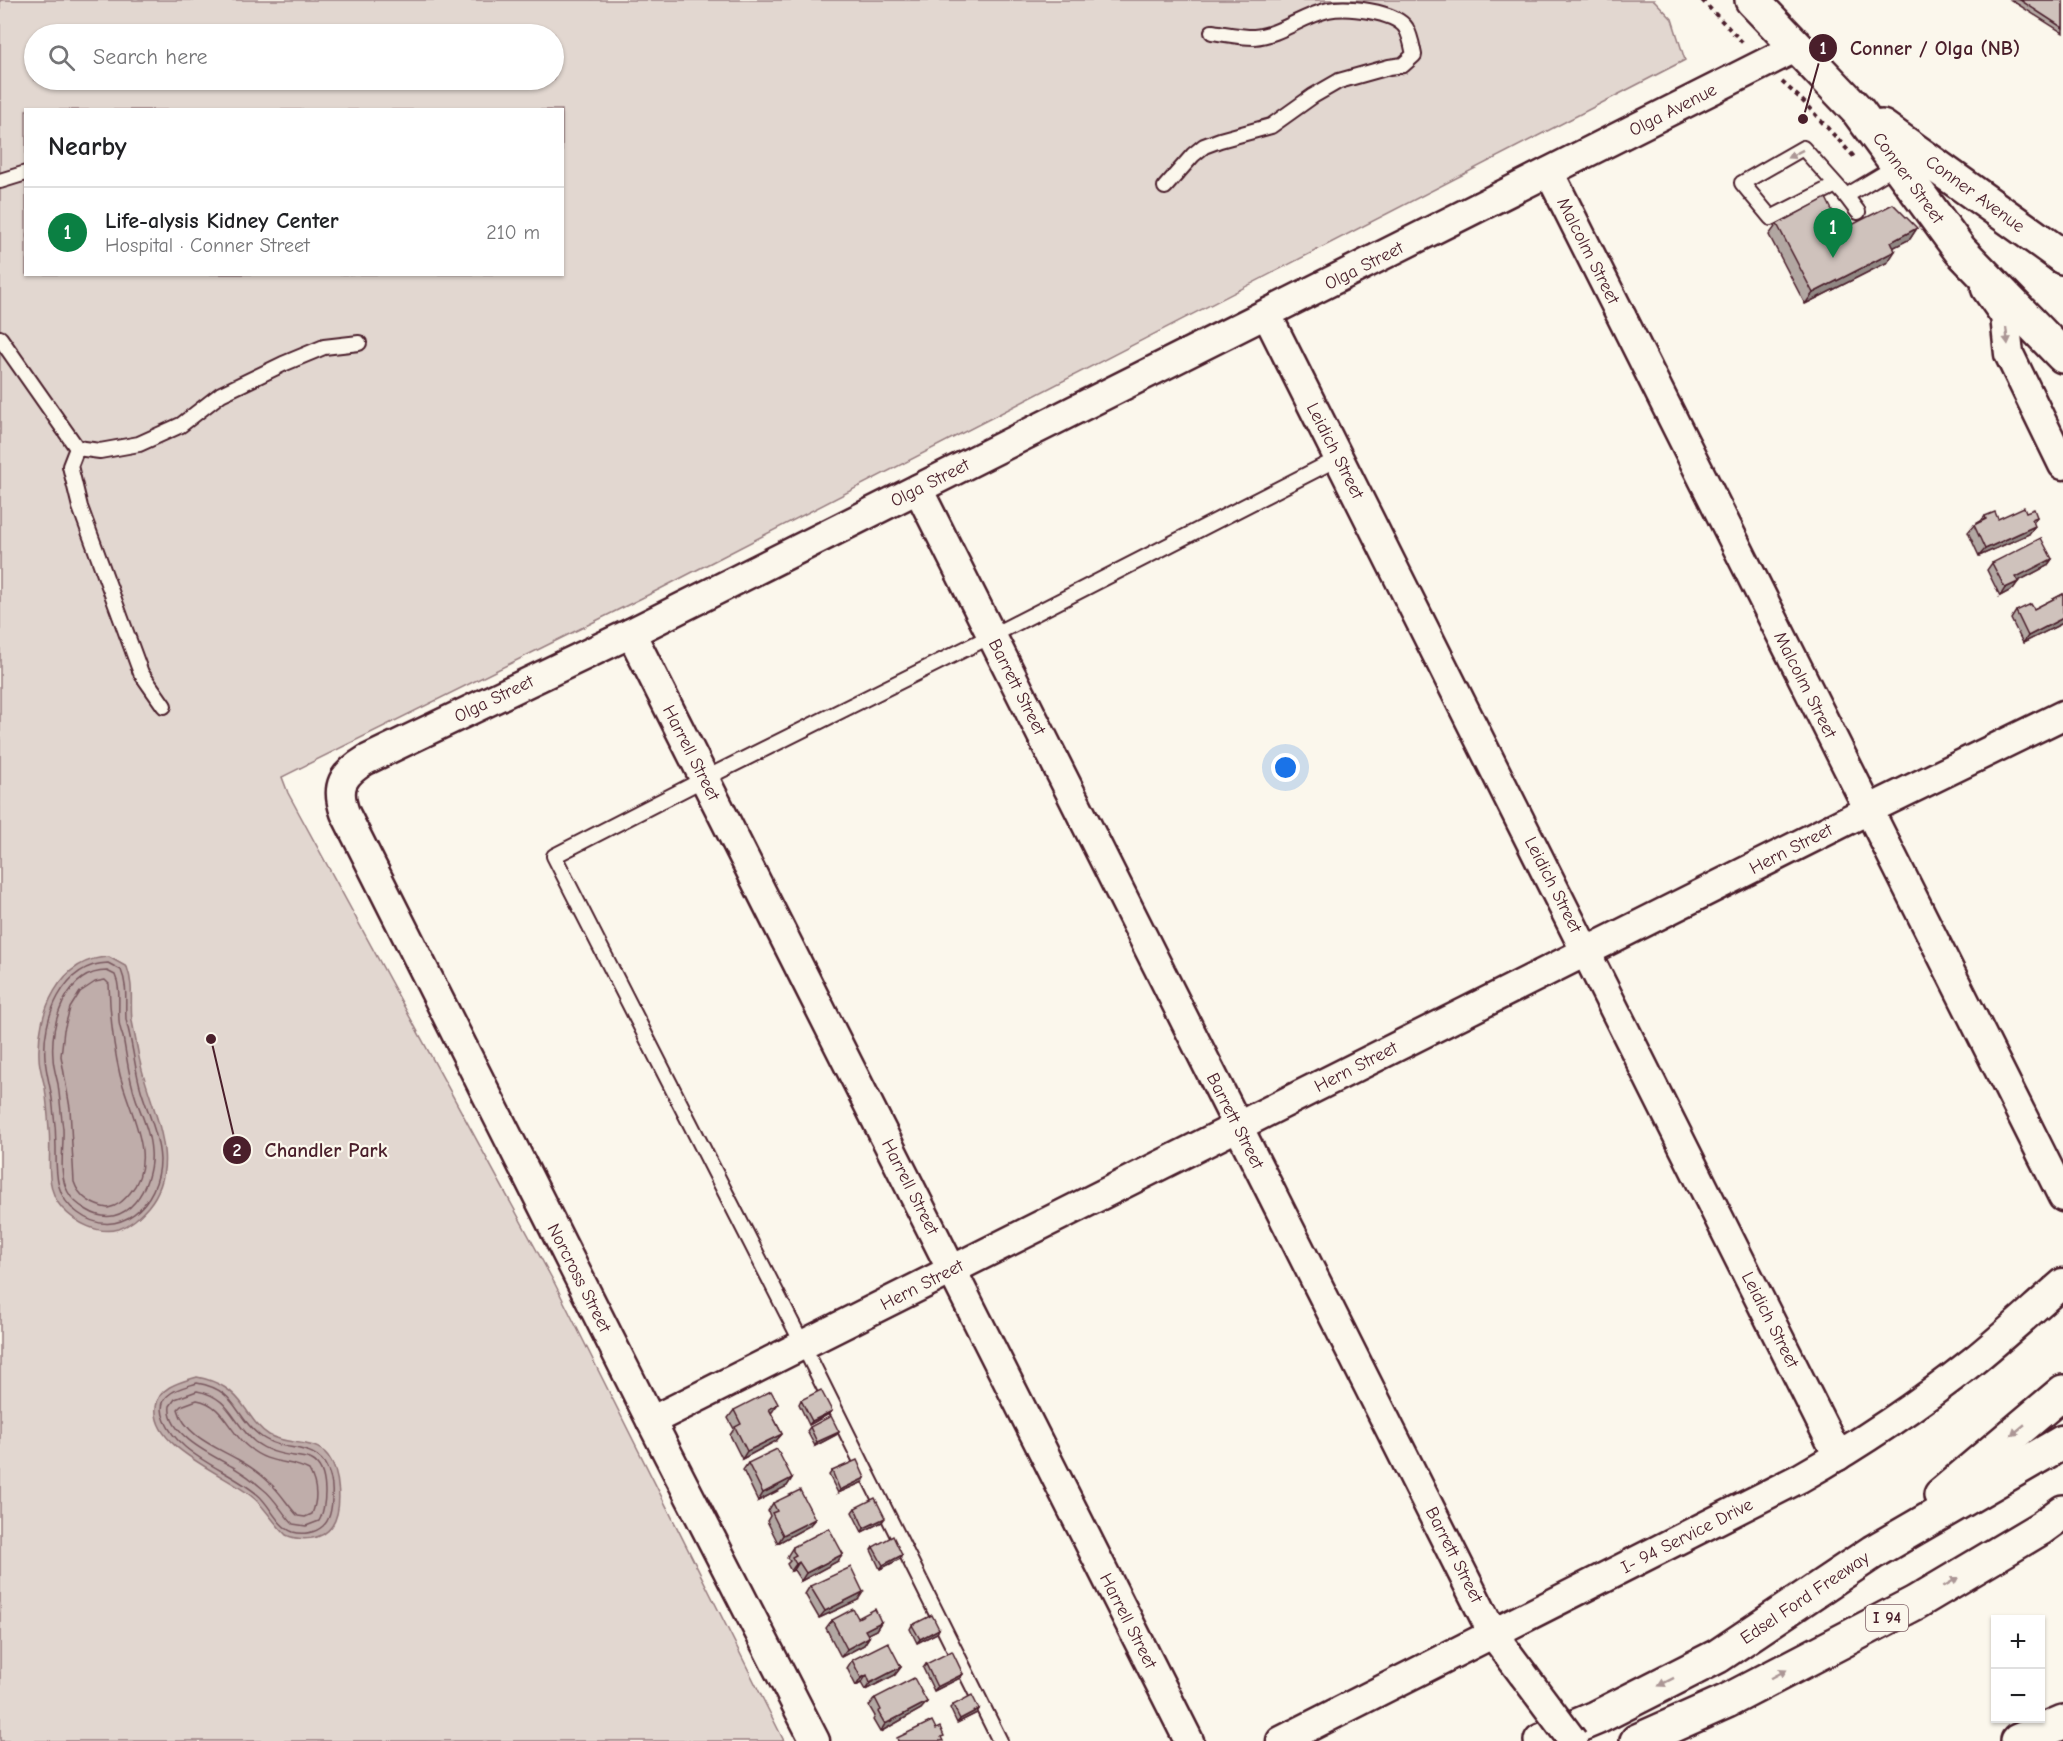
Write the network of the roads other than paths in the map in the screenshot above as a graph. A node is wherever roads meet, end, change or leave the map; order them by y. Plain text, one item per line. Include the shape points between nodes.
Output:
1 (1752, 0) edge
2 (1212, 32) dead end
3 (1797, 47) junction
4 (1858, 111) junction
5 (1898, 165) junction
6 (1549, 172) junction
7 (24, 174) edge
8 (0, 181) edge
9 (1836, 185) junction
10 (1165, 187) dead end
11 (1846, 196) junction
12 (1858, 212) dead end
13 (1960, 250) junction
14 (2063, 257) edge
15 (1267, 315) junction
16 (0, 338) edge
17 (359, 343) dead end
18 (2063, 356) edge
19 (77, 448) junction
20 (1339, 458) junction
21 (2063, 465) edge
22 (918, 489) junction
23 (631, 633) junction
24 (991, 636) junction
25 (164, 706) dead end
26 (2063, 715) edge
27 (704, 778) junction
28 (1868, 810) junction
29 (345, 813) joint
30 (1587, 951) junction
31 (1238, 1126) junction
32 (2063, 1197) edge
33 (952, 1270) junction
34 (2063, 1283) edge
35 (803, 1345) junction
36 (2063, 1392) edge
37 (651, 1421) junction
38 (2063, 1442) edge
39 (1838, 1456) junction
40 (2056, 1518) edge
41 (1873, 1552) junction
42 (1493, 1634) junction
43 (2063, 1722) edge
44 (815, 1741) edge
45 (1000, 1741) edge
46 (1189, 1741) edge
47 (1281, 1741) edge
48 (1541, 1741) edge
49 (1573, 1741) edge
50 (1637, 1741) edge
51 (2018, 1741) edge

1 - 3 main road, Conner Street
2 - 10 lane via 1254,37 1328,10 1354,9 1397,20 1405,27 1414,55 1403,65 1339,81 1271,126 1204,146
3 - 4 main road, Conner Street
3 - 6 street, Olga Avenue
4 - 5 main road, Conner Street
4 - 14 main road, Conner Avenue
5 - 11 lane
5 - 13 main road, Conner Street
6 - 15 street, Olga Street
6 - 28 street, Malcolm Street
7 - 8 lane
9 -> 9 lane via 1803,148 1742,183 1772,218
9 - 11 lane
11 - 12 lane
13 - 18 main road, Conner Street
13 -> 21 street via 2005,316 2009,354
15 - 20 street, Leidich Street
15 - 22 street, Olga Street
16 - 19 lane
17 - 19 lane via 324,347 283,364 221,394 181,425 139,444 100,451
19 - 25 lane via 70,466 80,507 141,673
20 - 24 lane
20 - 30 street, Leidich Street
22 - 23 street, Olga Street
22 - 24 street, Barrett Street
23 - 27 street, Harrell Street
23 - 29 street, Olga Street via 366,760 343,781 340,794
24 - 27 lane
24 - 31 street, Barrett Street
26 - 28 street, Hern Street
27 - 33 street, Harrell Street
27 - 35 lane via 554,856
28 - 30 street, Hern Street
28 - 32 street, Malcolm Street
29 - 37 street, Norcross Street
30 - 31 street, Hern Street
30 - 39 street, Leidich Street
31 - 33 street, Hern Street
31 - 42 street, Barrett Street
33 - 35 street, Hern Street
33 - 46 street, Harrell Street
34 - 39 street, I- 94 Service Drive via 1973,1361 1903,1414
35 - 37 street, Hern Street
35 - 45 lane
36 -> 41 main road
37 - 44 street, Norcross Street
38 - 41 main road, Edsel Ford Freeway
39 - 42 street, I- 94 Service Drive
50 -> 40 main road, I 94 via 1727,1701 1905,1609
41 -> 48 main road, Edsel Ford Freeway via 1718,1656 1596,1718
42 - 47 street, I- 94 Service Drive
42 - 49 street, Barrett Street, bridge
43 - 51 main road

